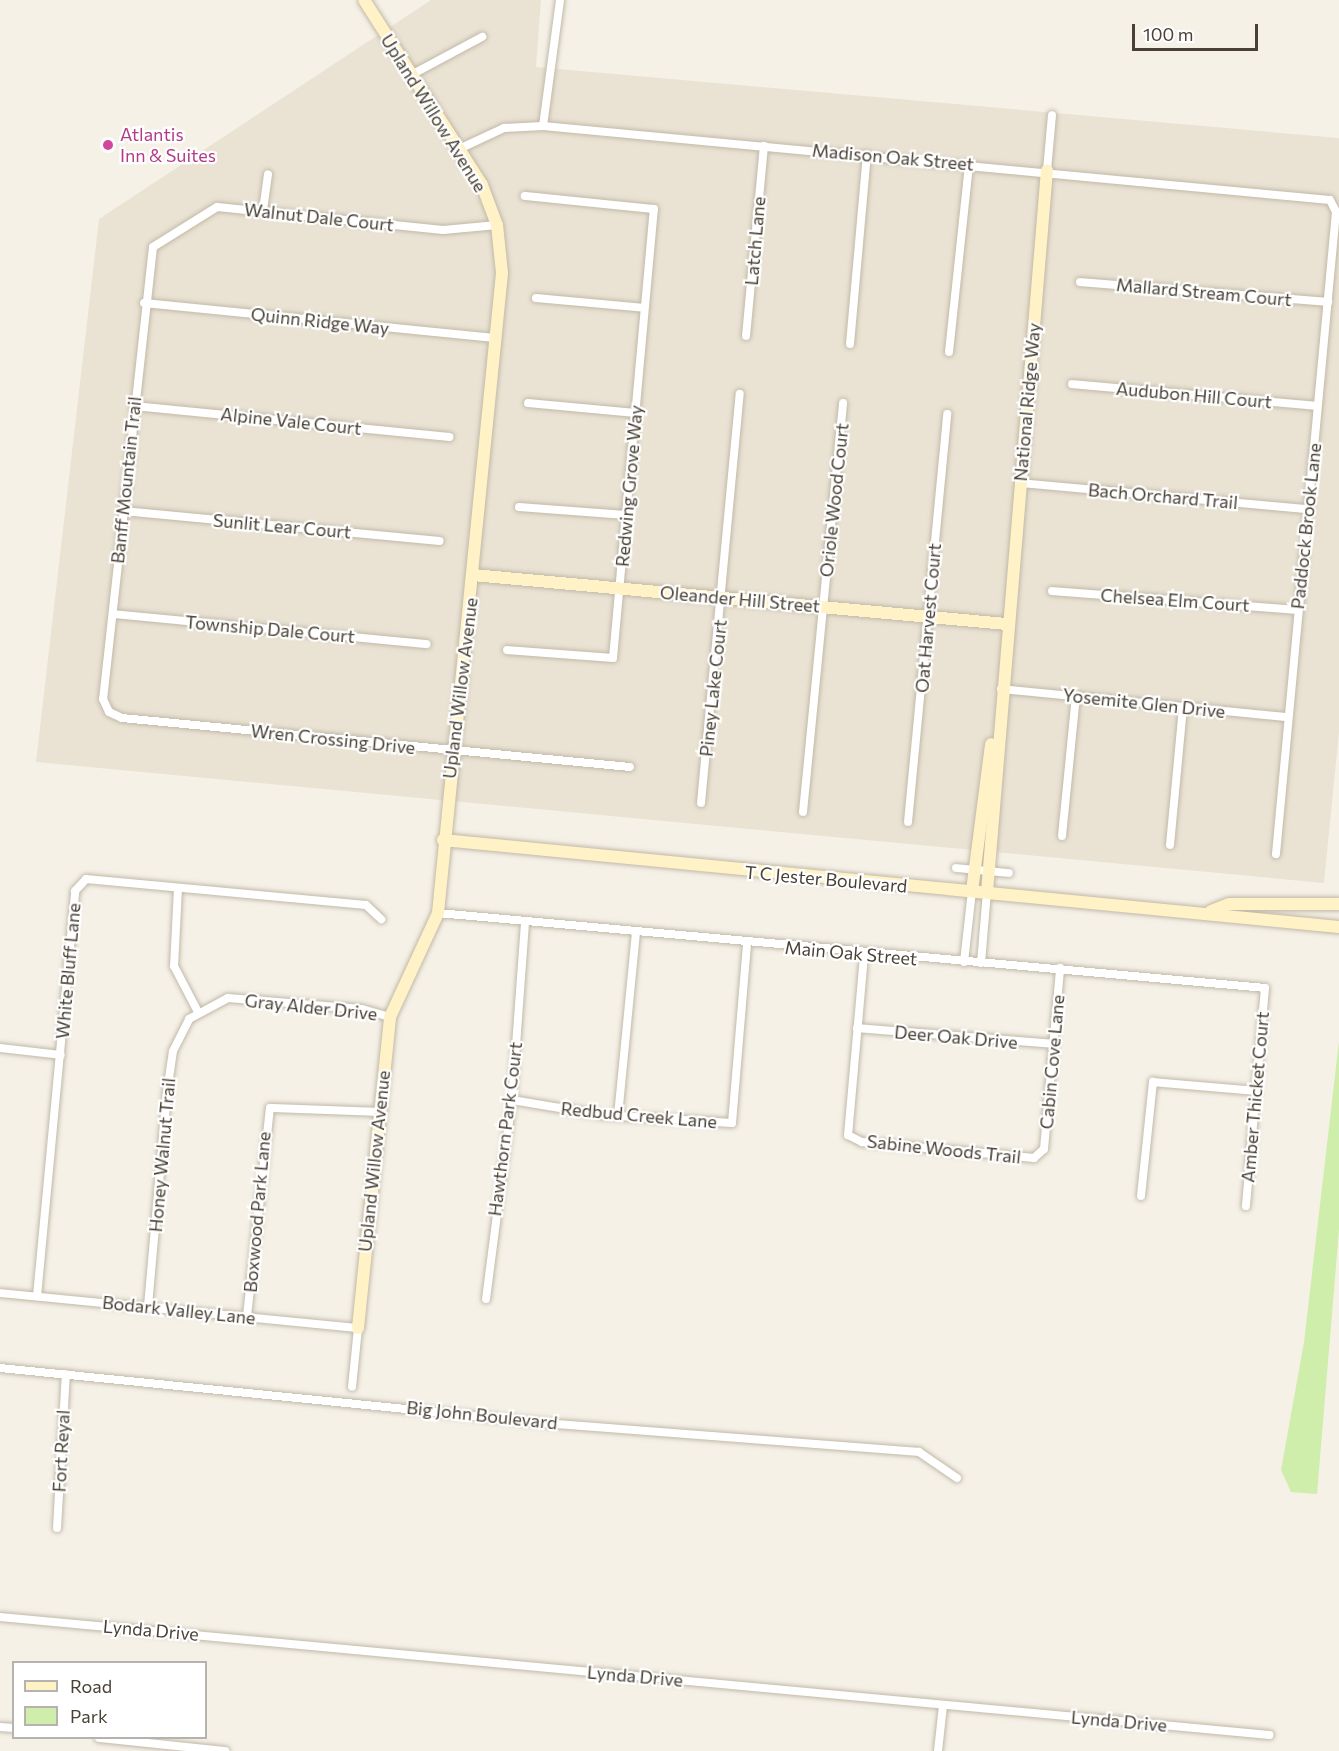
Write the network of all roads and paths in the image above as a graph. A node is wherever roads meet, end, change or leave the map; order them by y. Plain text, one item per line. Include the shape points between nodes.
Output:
1 (362, 0) edge
2 (560, 0) edge
3 (482, 37) dead end
4 (411, 75) junction
5 (1052, 115) dead end
6 (543, 126) junction
7 (764, 146) junction
8 (459, 149) junction
9 (867, 155) junction
10 (969, 164) junction
11 (1047, 170) junction
12 (268, 174) dead end
13 (525, 196) dead end
14 (1330, 200) joint
15 (264, 210) junction
16 (497, 225) junction
17 (153, 247) joint
18 (1080, 282) dead end
19 (536, 298) dead end
20 (1328, 302) junction
21 (144, 303) junction
22 (645, 308) junction
23 (746, 336) dead end
24 (497, 338) junction
25 (850, 344) dead end
26 (949, 352) dead end
27 (1071, 384) dead end
28 (740, 394) dead end
29 (528, 403) dead end
30 (843, 403) dead end
31 (134, 406) junction
32 (1317, 406) junction
33 (636, 413) junction
34 (947, 414) dead end
35 (449, 437) dead end
36 (1020, 483) junction
37 (519, 507) dead end
38 (1307, 509) junction
39 (123, 511) junction
40 (626, 515) junction
41 (440, 541) dead end
42 (473, 575) junction
43 (619, 588) junction
44 (1052, 591) dead end
45 (722, 597) junction
46 (824, 607) junction
47 (1298, 610) junction
48 (113, 614) junction
49 (928, 617) junction
50 (1006, 624) junction
51 (427, 644) dead end
52 (507, 650) dead end
53 (1000, 689) junction
54 (1076, 696) junction
55 (1183, 707) junction
56 (109, 712) joint
57 (1287, 717) junction
58 (453, 750) junction
59 (630, 767) dead end
60 (701, 803) dead end
61 (803, 812) dead end
62 (908, 822) dead end
63 (1062, 836) dead end
64 (443, 840) junction
65 (1170, 845) dead end
66 (1276, 854) dead end
67 (956, 868) dead end
68 (974, 870) junction
69 (989, 871) junction
70 (1010, 873) dead end
71 (178, 888) junction
72 (972, 891) junction
73 (987, 892) junction
74 (1339, 904) edge
75 (1210, 912) junction
76 (438, 913) junction
77 (381, 919) dead end
78 (525, 922) junction
79 (1339, 927) edge
80 (636, 933) junction
81 (747, 944) junction
82 (864, 956) junction
83 (964, 962) junction
84 (981, 963) junction
85 (1060, 968) junction
86 (1265, 988) joint
87 (198, 1012) junction
88 (390, 1017) junction
89 (857, 1028) junction
90 (1054, 1044) junction
91 (0, 1048) edge
92 (61, 1056) junction
93 (1256, 1091) junction
94 (512, 1100) junction
95 (377, 1112) junction
96 (618, 1116) junction
97 (1041, 1156) joint
98 (1141, 1196) dead end
99 (1246, 1206) dead end
100 (0, 1293) edge
101 (37, 1296) junction
102 (486, 1299) dead end
103 (148, 1306) junction
104 (248, 1316) junction
105 (358, 1328) junction
106 (0, 1368) edge
107 (66, 1374) junction
108 (352, 1387) dead end
109 (957, 1478) dead end
110 (57, 1528) dead end
111 (0, 1617) edge
112 (943, 1706) junction
113 (1270, 1734) dead end
114 (117, 1739) edge
115 (225, 1751) edge
116 (938, 1751) edge

1 - 4 street, Upland Willow Avenue
2 - 6 street
3 - 4 street
4 - 8 street, Upland Willow Avenue
5 - 11 street, National Ridge Way
6 - 7 street, Madison Oak Street
6 - 8 street, Madison Oak Street via 504,128
7 - 9 street, Madison Oak Street
7 - 23 street, Latch Lane
8 - 16 street, Upland Willow Avenue
9 - 10 street, Madison Oak Street
9 - 25 street
10 - 11 street, Madison Oak Street
10 - 26 street
11 - 14 street, Madison Oak Street
11 - 36 street, National Ridge Way
12 - 15 street
13 - 22 street, Redwing Grove Way via 654,209
14 - 20 street, Paddock Brook Lane via 1336,212
15 - 16 street, Walnut Dale Court via 443,230
15 - 17 street, Walnut Dale Court via 217,207
16 - 24 street, Upland Willow Avenue via 502,273
17 - 21 street, Banff Mountain Trail
18 - 20 street, Mallard Stream Court
19 - 22 street
20 - 32 street, Paddock Brook Lane
21 - 24 street, Quinn Ridge Way
21 - 31 street, Banff Mountain Trail
22 - 33 street, Redwing Grove Way
24 - 42 street, Upland Willow Avenue
27 - 32 street, Audubon Hill Court
28 - 45 street, Piney Lake Court
29 - 33 street
30 - 46 street, Oriole Wood Court
31 - 35 street, Alpine Vale Court
31 - 39 street, Banff Mountain Trail
32 - 38 street, Paddock Brook Lane
33 - 40 street, Redwing Grove Way
34 - 49 street, Oat Harvest Court
36 - 38 street, Bach Orchard Trail
36 - 50 street, National Ridge Way
37 - 40 street
38 - 47 street, Paddock Brook Lane
39 - 41 street, Sunlit Lear Court
39 - 48 street, Banff Mountain Trail
40 - 43 street, Redwing Grove Way
42 - 43 street, Oleander Hill Street
42 - 58 street, Upland Willow Avenue
43 - 45 street, Oleander Hill Street
43 - 52 street, Redwing Grove Way via 613,658
44 - 47 street, Chelsea Elm Court
45 - 46 street, Oleander Hill Street
45 - 60 street, Piney Lake Court
46 - 49 street, Oleander Hill Street
46 - 61 street, Oriole Wood Court
47 - 57 street, Paddock Brook Lane
48 - 51 street, Township Dale Court
48 - 56 street, Banff Mountain Trail via 103,699
49 - 50 street, Oleander Hill Street
49 - 62 street, Oat Harvest Court
50 - 53 street, National Ridge Way
53 - 54 street, Yosemite Glen Drive
53 - 68 street, National Ridge Way
53 - 69 street, National Ridge Way
54 - 55 street, Yosemite Glen Drive
54 - 63 street
55 - 57 street, Yosemite Glen Drive
55 - 65 street
56 - 58 street, Wren Crossing Drive via 122,718
57 - 66 street, Paddock Brook Lane
58 - 59 street, Wren Crossing Drive
58 - 64 street, Upland Willow Avenue
64 - 72 street, T C Jester Boulevard
64 - 76 street, Upland Willow Avenue
67 - 68 street
68 - 69 street
68 - 72 street, National Ridge Way
69 - 70 street
69 - 73 street, National Ridge Way
71 - 77 street, White Bluff Lane via 366,905
71 - 87 street via 174,966
71 - 92 street, White Bluff Lane via 86,879 75,891
72 - 73 street, T C Jester Boulevard
72 - 83 street, National Ridge Way
73 - 75 street, T C Jester Boulevard
73 - 84 street, National Ridge Way
74 - 75 street, T C Jester Boulevard via 1229,904
75 - 79 street, T C Jester Boulevard
76 - 78 street, Main Oak Street
76 - 88 street, Upland Willow Avenue
78 - 80 street, Main Oak Street
78 - 94 street, Hawthorn Park Court
80 - 81 street, Main Oak Street
80 - 96 street
81 - 82 street, Main Oak Street
81 - 96 street, Redbud Creek Lane via 732,1123
82 - 83 street, Main Oak Street
82 - 89 street, Sabine Woods Trail
83 - 84 street, Main Oak Street
84 - 85 street, Main Oak Street
85 - 86 street, Main Oak Street
85 - 90 street, Cabin Cove Lane
86 - 93 street, Amber Thicket Court
87 - 88 street, Gray Alder Drive via 228,998 362,1009
87 - 103 street, Honey Walnut Trail via 173,1051
88 - 95 street, Upland Willow Avenue
89 - 90 street, Deer Oak Drive
89 - 97 street, Sabine Woods Trail via 847,1127 854,1139
90 - 97 street, Cabin Cove Lane
91 - 92 street
92 - 101 street, White Bluff Lane
93 - 98 street via 1153,1082
93 - 99 street, Amber Thicket Court
94 - 96 street, Redbud Creek Lane
94 - 102 street, Hawthorn Park Court
95 - 104 street, Boxwood Park Lane via 270,1108
95 - 105 street, Upland Willow Avenue
100 - 101 street, Bodark Valley Lane
101 - 103 street, Bodark Valley Lane
103 - 104 street, Bodark Valley Lane
104 - 105 street, Bodark Valley Lane
105 - 108 street, Upland Willow Avenue
106 - 107 street, Big John Boulevard
107 - 109 street, Big John Boulevard via 544,1423 919,1452
107 - 110 street, Fort Reyal
111 - 112 street, Lynda Drive
112 - 113 street, Lynda Drive
112 - 116 street
114 - 115 street

